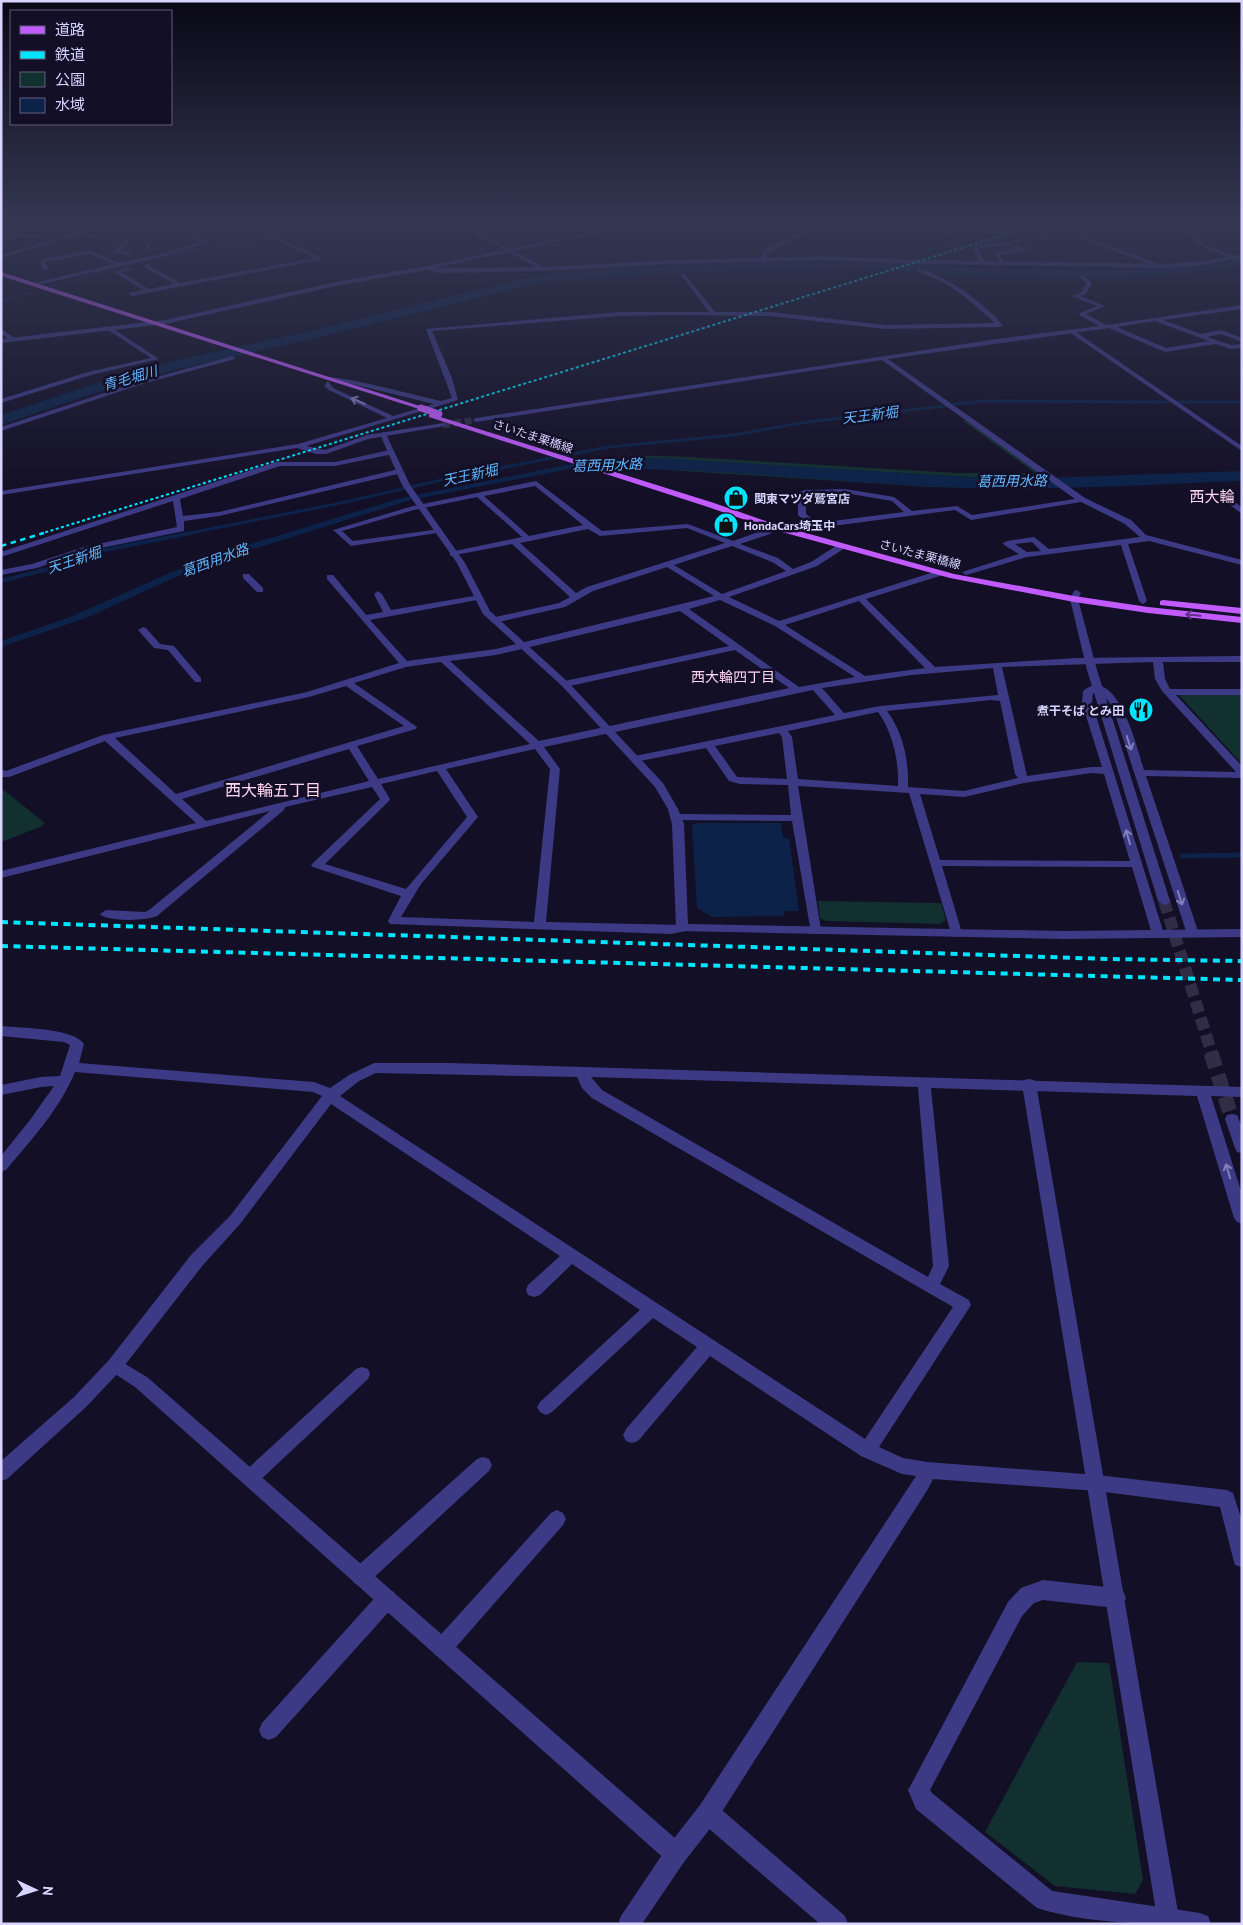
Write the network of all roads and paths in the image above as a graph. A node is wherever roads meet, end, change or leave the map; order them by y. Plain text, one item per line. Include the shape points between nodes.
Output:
1 (107, 313) edge
2 (125, 313) edge
3 (204, 313) edge
4 (713, 313) joint
5 (986, 313) edge
6 (1083, 313) edge
7 (1203, 313) edge
8 (1156, 320) junction
9 (157, 323) junction
10 (144, 325) junction
11 (978, 326) junction
12 (1108, 327) junction
13 (110, 329) junction
14 (1, 331) edge
15 (984, 331) dead end
16 (1070, 331) junction
17 (991, 336) dead end
18 (1200, 336) junction
19 (13, 339) junction
20 (1242, 340) edge
21 (1, 341) edge
22 (997, 341) junction
23 (1216, 342) junction
24 (1242, 346) edge
25 (1230, 347) junction
26 (1242, 351) edge
27 (233, 358) dead end
28 (884, 358) junction
29 (328, 380) junction
30 (1, 401) edge
31 (441, 404) junction
32 (435, 415) junction
33 (392, 419) junction
34 (476, 420) tunnel mouth
35 (443, 425) tunnel mouth
36 (1, 430) edge
37 (383, 434) junction
38 (300, 446) junction
39 (1242, 449) edge
40 (390, 452) junction
41 (399, 471) junction
42 (1, 493) edge
43 (413, 495) junction
44 (479, 495) junction
45 (176, 497) junction
46 (1225, 497) dead end
47 (1082, 500) junction
48 (1242, 512) edge
49 (909, 513) junction
50 (179, 519) junction
51 (589, 526) junction
52 (815, 526) junction
53 (774, 527) junction
54 (437, 531) junction
55 (806, 531) junction
56 (1145, 537) junction
57 (527, 538) junction
58 (513, 541) junction
59 (1124, 543) junction
60 (731, 544) junction
61 (842, 546) junction
62 (1047, 552) junction
63 (453, 554) junction
64 (1, 555) edge
65 (1026, 555) junction
66 (1241, 561) edge
67 (669, 565) junction
68 (792, 572) junction
69 (966, 572) junction
70 (1, 573) edge
71 (940, 573) junction
72 (246, 576) dead end
73 (330, 577) dead end
74 (260, 590) dead end
75 (378, 594) dead end
76 (1075, 596) junction
77 (477, 597) junction
78 (575, 597) junction
79 (721, 597) junction
80 (860, 598) junction
81 (1143, 601) junction
82 (682, 608) junction
83 (1242, 611) edge
84 (388, 614) junction
85 (364, 618) junction
86 (494, 620) junction
87 (1242, 620) edge
88 (778, 624) junction
89 (143, 630) dead end
90 (524, 646) junction
91 (737, 647) junction
92 (1157, 659) junction
93 (1242, 659) edge
94 (444, 660) junction
95 (1089, 660) junction
96 (405, 664) junction
97 (997, 665) junction
98 (934, 670) junction
99 (864, 679) junction
100 (198, 680) dead end
101 (348, 683) junction
102 (565, 684) junction
103 (816, 688) junction
104 (1098, 688) junction
105 (799, 691) junction
106 (1168, 692) junction
107 (1242, 692) edge
108 (1004, 698) junction
109 (880, 709) junction
110 (842, 717) junction
111 (608, 729) junction
112 (782, 729) junction
113 (107, 737) junction
114 (708, 743) junction
115 (537, 745) junction
116 (352, 746) junction
117 (635, 759) junction
118 (440, 768) junction
119 (1109, 771) junction
120 (1, 772) edge
121 (1139, 773) junction
122 (1242, 773) edge
123 (1024, 780) junction
124 (792, 782) junction
125 (376, 783) junction
126 (909, 791) junction
127 (173, 798) junction
128 (284, 804) junction
129 (676, 817) junction
130 (797, 818) junction
131 (204, 825) junction
132 (936, 863) junction
133 (1136, 864) junction
134 (1, 875) edge
135 (408, 894) junction
136 (1164, 901) tunnel mouth
137 (106, 914) dead end
138 (540, 926) junction
139 (682, 928) junction
140 (815, 930) junction
141 (956, 933) junction
142 (1242, 933) edge
143 (1158, 934) junction
144 (1193, 934) junction
145 (1, 1031) edge
146 (70, 1067) junction
147 (583, 1072) junction
148 (63, 1081) junction
149 (924, 1082) junction
150 (1029, 1084) junction
151 (1, 1090) edge
152 (1202, 1091) junction
153 (1242, 1092) edge
154 (331, 1095) junction
155 (1232, 1119) tunnel mouth
156 (1242, 1148) edge
157 (1, 1166) edge
158 (1242, 1218) edge
159 (571, 1256) junction
160 (931, 1287) junction
161 (534, 1290) dead end
162 (652, 1308) junction
163 (708, 1345) junction
164 (115, 1365) junction
165 (362, 1374) dead end
166 (546, 1407) dead end
167 (632, 1435) dead end
168 (867, 1450) junction
169 (483, 1465) dead end
170 (927, 1470) junction
171 (1, 1473) edge
172 (250, 1478) junction
173 (1098, 1483) junction
174 (557, 1519) dead end
175 (1242, 1558) edge
176 (361, 1576) junction
177 (1116, 1598) junction
178 (387, 1600) junction
179 (442, 1648) junction
180 (269, 1730) dead end
181 (708, 1813) junction
182 (676, 1854) junction
183 (1169, 1922) edge
184 (836, 1923) edge
185 (629, 1924) edge
186 (1200, 1924) edge

1 - 10 main road, さいたま栗橋線
2 - 9 main road, さいたま栗橋線
3 - 9 street
4 - 11 street via 771,314 885,327
4 - 31 street via 620,314 428,330 456,399
5 - 11 street via 1000,325
6 - 12 street via 1080,314
7 - 8 street
8 - 12 street
8 - 18 street
9 - 10 street
9 - 29 main road, さいたま栗橋線
10 - 13 street
10 - 29 main road, さいたま栗橋線
11 - 15 street
12 - 16 street
12 - 23 street via 1165,350
13 - 19 street
13 - 30 street via 156,359 90,373
14 - 19 street
16 - 22 street
16 - 39 street
17 - 22 street
18 - 20 street via 1222,332
18 - 23 street
19 - 21 street
22 - 28 street
23 - 25 street
24 - 25 street
25 - 26 street
27 - 36 street via 140,383
28 - 34 street
28 - 47 street
29 - 31 street via 345,380
29 - 32 main road, さいたま栗橋線
33 -> 29 street via 331,389 327,386
31 - 33 street
32 - 53 main road, さいたま栗橋線
32 - 55 main road, さいたま栗橋線
33 - 38 street
35 - 37 street
37 - 38 street via 349,442 326,452
37 - 40 street
38 - 42 street
40 - 41 street
40 - 45 street via 335,464 279,464
41 - 43 street
41 - 50 street via 219,514
43 - 44 street
43 - 54 street
43 - 54 street via 338,532 351,544
44 - 51 street via 536,483
44 - 57 street
45 - 50 street
45 - 64 street
46 - 48 street
47 - 49 street via 971,518 957,508
47 - 56 street via 1128,522
49 - 52 street
49 - 52 street via 894,500 845,491 804,492 802,515
50 - 70 street via 181,529 84,549
51 - 57 street
51 - 60 street via 600,534 688,526
52 - 55 street
53 - 60 street
53 - 61 main road, さいたま栗橋線
54 - 63 street
55 - 69 main road, さいたま栗橋線
56 - 59 street
56 - 66 street
57 - 58 street
58 - 63 street
58 - 78 street
59 - 62 street
59 - 81 street
60 - 67 street
60 - 68 street via 775,560
61 - 68 street via 822,560
61 - 71 main road, さいたま栗橋線
62 - 65 street
62 - 65 street via 1034,539 1007,543
63 - 77 street
65 - 69 street
67 - 78 street via 590,589
67 - 79 street
68 - 79 street
69 - 76 main road, さいたま栗橋線
71 - 76 main road, さいたま栗橋線
71 - 80 street
72 - 74 street
73 - 85 street
75 - 84 street
76 - 81 main road, さいたま栗橋線
87 -> 76 main road, さいたま栗橋線 via 1148,610
76 - 95 street
77 - 84 street
77 - 86 street
78 - 86 street via 562,605
79 - 82 street
79 - 88 street
80 - 88 street
80 - 98 street
81 - 83 main road, さいたま栗橋線
82 - 90 street
82 - 91 street
84 - 85 street
85 - 96 street
86 - 90 street
88 - 99 street
89 - 100 street via 157,646 171,648
90 - 94 street
90 - 102 street
91 - 102 street
91 - 105 street
92 - 93 street
92 - 95 street
92 - 106 street via 1159,680
94 - 96 street
94 - 115 street
95 - 97 street
95 - 104 street
96 - 101 street
97 - 98 street
97 - 108 street
98 - 99 street
99 - 103 street
101 - 113 street
101 - 116 street via 412,727
102 - 111 street
103 - 105 street
103 - 110 street
104 - 119 street via 1088,691 1087,704
104 -> 121 street via 1108,694 1118,708
104 - 136 street
105 - 111 street
106 - 107 street
106 - 122 street
108 - 109 street
108 - 123 street
109 - 110 street
109 - 126 street via 891,724
110 - 112 street
111 - 115 street
111 - 117 street
112 - 114 street
112 - 124 street via 787,737
113 - 120 street via 5,775
113 - 127 street
114 - 117 street
114 - 124 street via 733,779
115 - 118 street
115 - 138 street via 556,769
116 - 125 street
116 - 127 street
117 - 129 street via 658,785
118 - 125 street
118 - 135 street via 473,817
119 - 123 street via 1091,770
133 -> 119 street
121 - 122 street
121 -> 144 street
123 - 126 street via 970,794
124 - 126 street
124 - 130 street
125 - 128 street
125 - 135 street via 385,799 316,865
126 - 132 street
127 - 131 street
128 - 131 street
128 - 137 street via 153,913 147,916
129 - 130 street
129 - 139 street
130 - 140 street
131 - 134 street
132 - 133 street
132 - 141 street
133 - 143 street
135 - 138 street via 394,921
138 - 139 street
139 - 140 street
140 - 141 street
141 - 143 street
142 - 144 street
143 - 144 street
145 - 146 street via 74,1041 76,1053
146 - 148 street
146 - 154 street via 314,1087
147 - 149 street
147 - 154 street via 389,1066 374,1068 354,1078
147 - 160 street via 588,1086 597,1094
148 - 151 street
148 - 157 street
149 - 150 street
149 - 160 street via 941,1266
150 - 152 street
150 - 173 street
152 - 153 street
158 -> 152 street
154 - 159 street
154 - 164 street via 235,1220 197,1260
155 - 156 street
159 - 161 street
159 - 162 street
160 - 168 street via 963,1305
162 - 163 street
162 - 166 street
163 - 167 street
163 - 168 street
164 - 171 street via 80,1402
164 - 172 street via 141,1382
165 - 172 street
168 - 170 street via 902,1466
169 - 176 street
170 - 173 street
170 - 181 street via 922,1483
172 - 176 street
173 - 175 street via 1227,1499
173 - 177 street
174 - 179 street
176 - 178 street
177 - 183 street
177 - 183 street via 1043,1590 1028,1595 1015,1609 919,1790 924,1801 1045,1900
178 - 179 street
178 - 180 street
179 - 182 street
181 - 182 street
181 - 184 street
182 - 185 street
183 - 186 street

